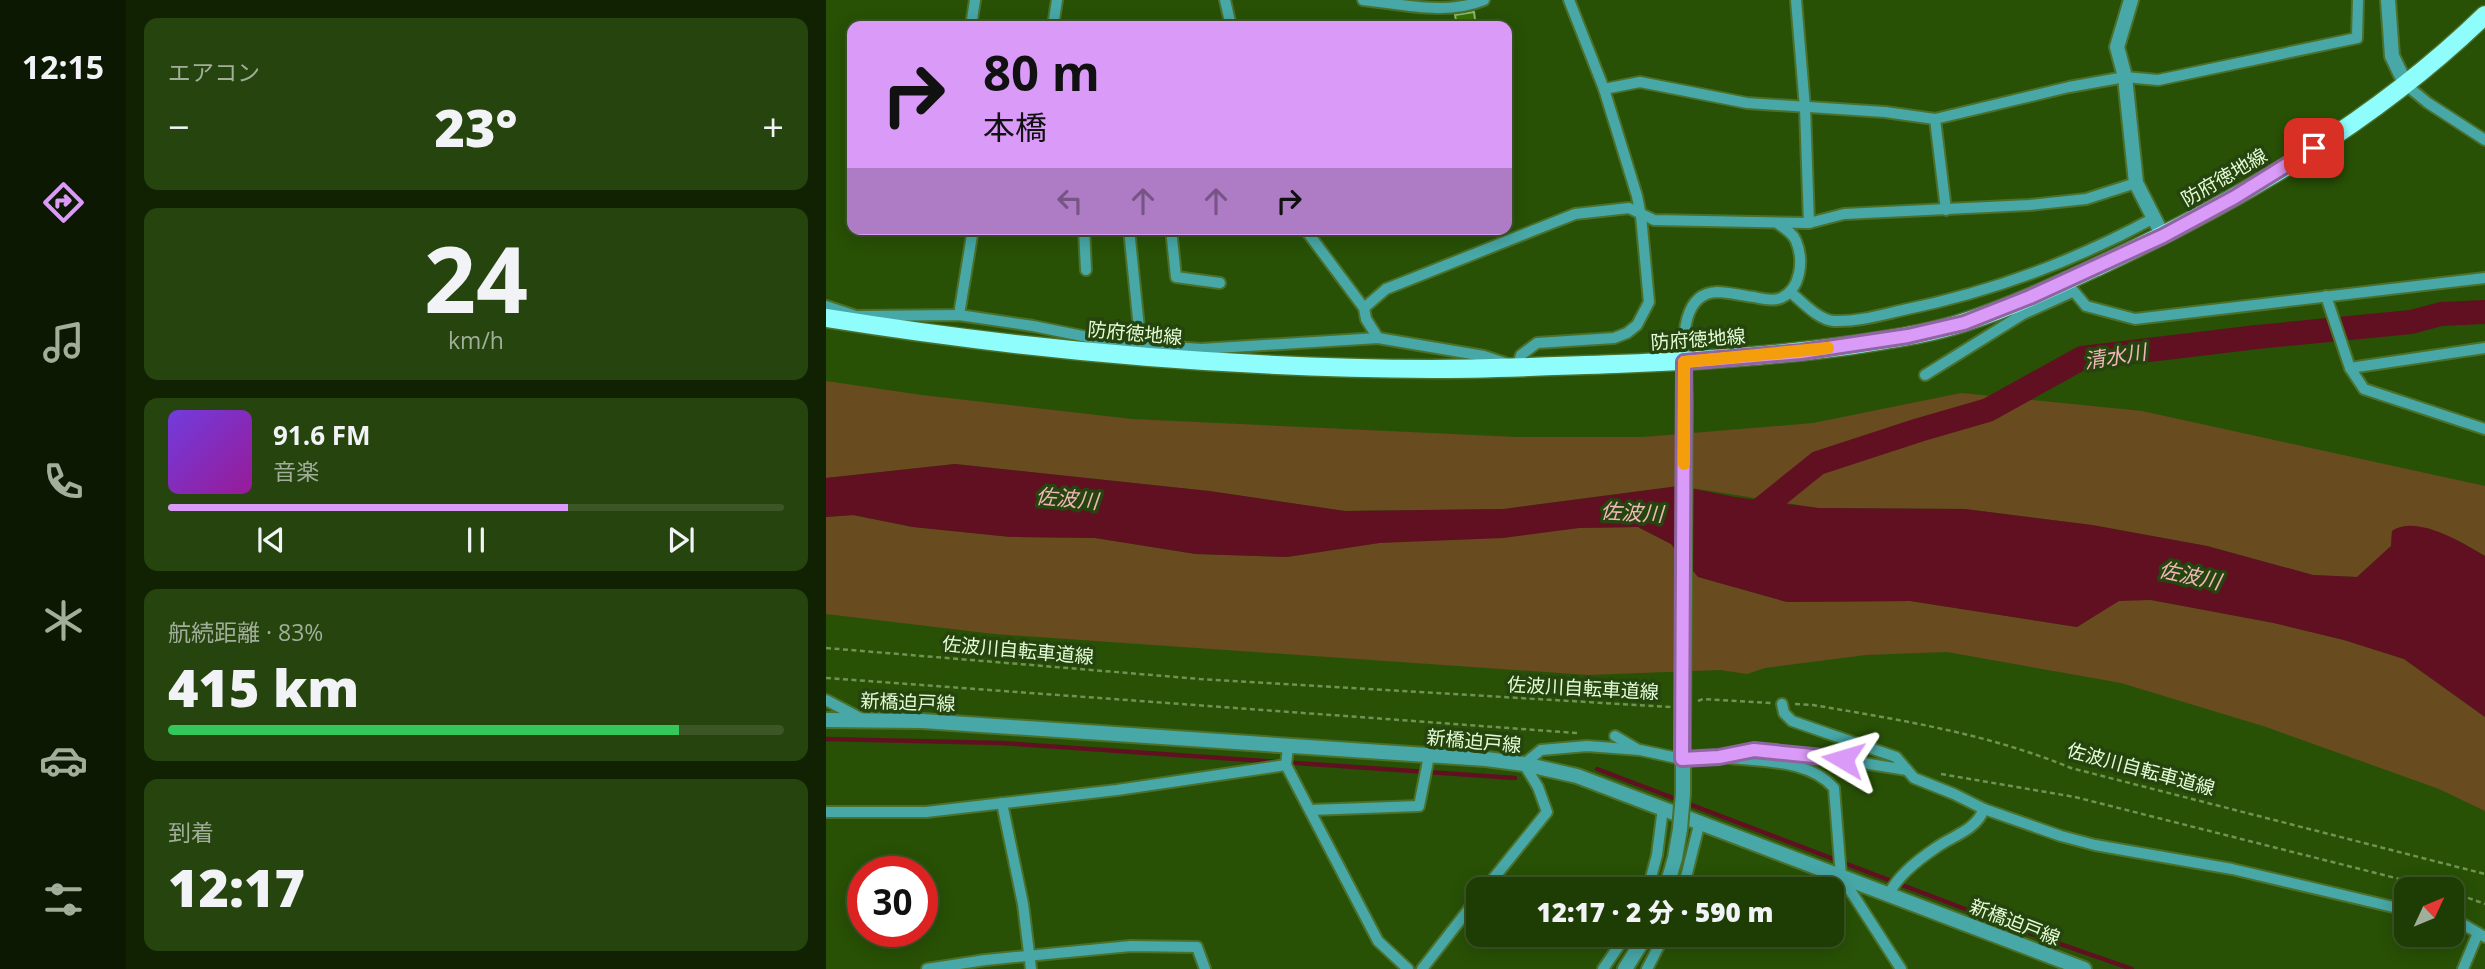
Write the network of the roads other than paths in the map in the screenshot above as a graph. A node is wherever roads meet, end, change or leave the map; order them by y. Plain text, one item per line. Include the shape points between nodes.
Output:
1 (975, 0) edge
2 (1057, 0) edge
3 (1224, 0) edge
4 (1363, 0) edge
5 (1484, 0) edge
6 (1569, 0) edge
7 (1796, 0) edge
8 (2131, 0) edge
9 (2358, 0) edge
10 (2388, 0) edge
11 (1458, 4) edge
12 (2485, 15) edge
13 (972, 21) edge
14 (1054, 21) edge
15 (1230, 21) edge
16 (2124, 77) junction
17 (2406, 85) junction
18 (1604, 89) junction
19 (1805, 108) junction
20 (1935, 119) junction
21 (2485, 140) edge
22 (2136, 183) junction
23 (1946, 209) junction
24 (1641, 216) junction
25 (2154, 218) junction
26 (1774, 222) junction
27 (1809, 223) junction
28 (973, 235) edge
29 (1084, 235) edge
30 (1130, 235) edge
31 (1172, 235) edge
32 (1309, 235) edge
33 (2163, 236) junction
34 (1086, 270) dead end
35 (2485, 278) edge
36 (1220, 283) dead end
37 (2069, 287) junction
38 (1790, 292) junction
39 (2326, 296) junction
40 (826, 306) edge
41 (1364, 309) junction
42 (960, 315) junction
43 (826, 318) edge
44 (855, 319) junction
45 (1378, 338) junction
46 (2485, 348) edge
47 (1141, 349) junction
48 (1684, 362) junction
49 (2348, 363) junction
50 (1517, 368) junction
51 (1925, 375) dead end
52 (2485, 429) edge
53 (826, 701) edge
54 (1782, 704) road end
55 (862, 719) junction
56 (826, 720) edge
57 (1615, 736) dead end
58 (1288, 747) junction
59 (1640, 750) junction
60 (1429, 757) junction
61 (1719, 757) junction
62 (1682, 759) junction
63 (1524, 764) junction
64 (1286, 765) junction
65 (1907, 770) junction
66 (1002, 803) junction
67 (1663, 808) junction
68 (1984, 809) junction
69 (1310, 810) junction
70 (826, 812) edge
71 (1700, 821) junction
72 (1841, 876) junction
73 (1495, 877) edge
74 (1651, 877) edge
75 (1669, 877) edge
76 (1686, 877) edge
77 (1889, 894) junction
78 (2394, 907) edge
79 (1466, 913) edge
80 (2464, 927) edge
81 (2482, 935) edge
82 (1619, 947) edge
83 (1639, 947) edge
84 (1658, 947) edge
85 (1028, 957) junction
86 (927, 969) edge
87 (1031, 969) edge
88 (1205, 969) edge
89 (1408, 969) edge
90 (1422, 969) edge
91 (1603, 969) edge
92 (1625, 969) edge
93 (1647, 969) edge
94 (1901, 969) edge
95 (2084, 969) edge
96 (2463, 969) edge

1 - 13 street
2 - 14 street
3 - 15 street
4 - 11 street
5 - 11 street
6 - 18 street
7 - 19 street
8 - 16 street via 2117,47
9 - 16 street via 2357,38 2158,80
10 - 17 street via 2392,56
12 - 17 main road, 防府徳地線
16 - 20 street
16 - 22 street
17 - 21 street
17 - 33 main road, 防府徳地線 via 2235,197
18 - 19 street via 1640,82 1748,103
18 - 24 street
19 - 20 street
19 - 27 street
20 - 23 street
22 - 23 street via 2086,199
22 - 25 street
23 - 27 street via 1844,214
24 - 26 street
24 - 41 street via 1629,208 1575,214 1386,289
24 - 50 street via 1649,302 1637,325 1614,338 1537,343 1521,355
25 - 33 street
25 - 38 street via 2046,270 1952,300 1865,318 1834,321 1821,317
26 - 27 street
26 - 38 street via 1796,239 1798,280
28 - 42 street
29 - 34 street
30 - 47 street
31 - 36 street via 1176,277
32 - 41 street
33 - 37 main road, 防府徳地線
35 - 39 street
37 - 39 street via 2085,306 2135,318
37 - 48 main road, 防府徳地線 via 1964,323 1908,336 1801,352
37 - 51 street
38 - 48 street via 1779,299 1716,292 1704,295 1686,320
39 - 49 street
40 - 44 street
41 - 45 street
42 - 44 street
42 - 47 street
43 - 44 main road, 防府徳地線
44 - 47 main road, 防府徳地線 via 957,338
45 - 47 street
45 - 50 street via 1484,356
46 - 49 street
47 - 50 main road, 防府徳地線 via 1382,368
48 - 50 main road, 防府徳地線
48 - 62 street, bridge
49 - 52 street via 2364,389
53 - 55 street
54 - 65 street via 1793,721 1896,757
55 - 56 street, 新橋迫戸線
55 - 58 street, 新橋迫戸線
57 - 59 street
58 - 60 street, 新橋迫戸線
58 - 64 street
59 - 62 street
59 - 63 street via 1587,746 1541,750
60 - 63 street, 新橋迫戸線
60 - 69 street via 1419,806
61 - 62 street
61 - 65 street via 1754,750
61 - 72 street via 1779,763 1825,779 1833,788
62 - 75 street, bridge via 1683,794
63 - 67 street, 新橋迫戸線 via 1577,776
63 - 73 street via 1547,812
64 - 66 street
64 - 69 street
65 - 68 street via 1913,778
66 - 70 street via 926,812
66 - 85 street via 1023,904
67 - 71 street, 新橋迫戸線
67 - 74 street
68 - 77 street via 1967,831 1937,846 1895,881
68 - 78 street via 2095,845 2232,869
69 - 89 street via 1378,941
71 - 72 street, 新橋迫戸線
71 - 76 street
72 - 77 street, 新橋迫戸線
72 - 94 street
77 - 95 street, 新橋迫戸線
79 - 90 street
80 - 81 street
81 - 96 street
82 - 91 street
83 - 92 street
84 - 93 street
85 - 86 street
85 - 87 street
85 - 88 street via 1131,946 1197,947

